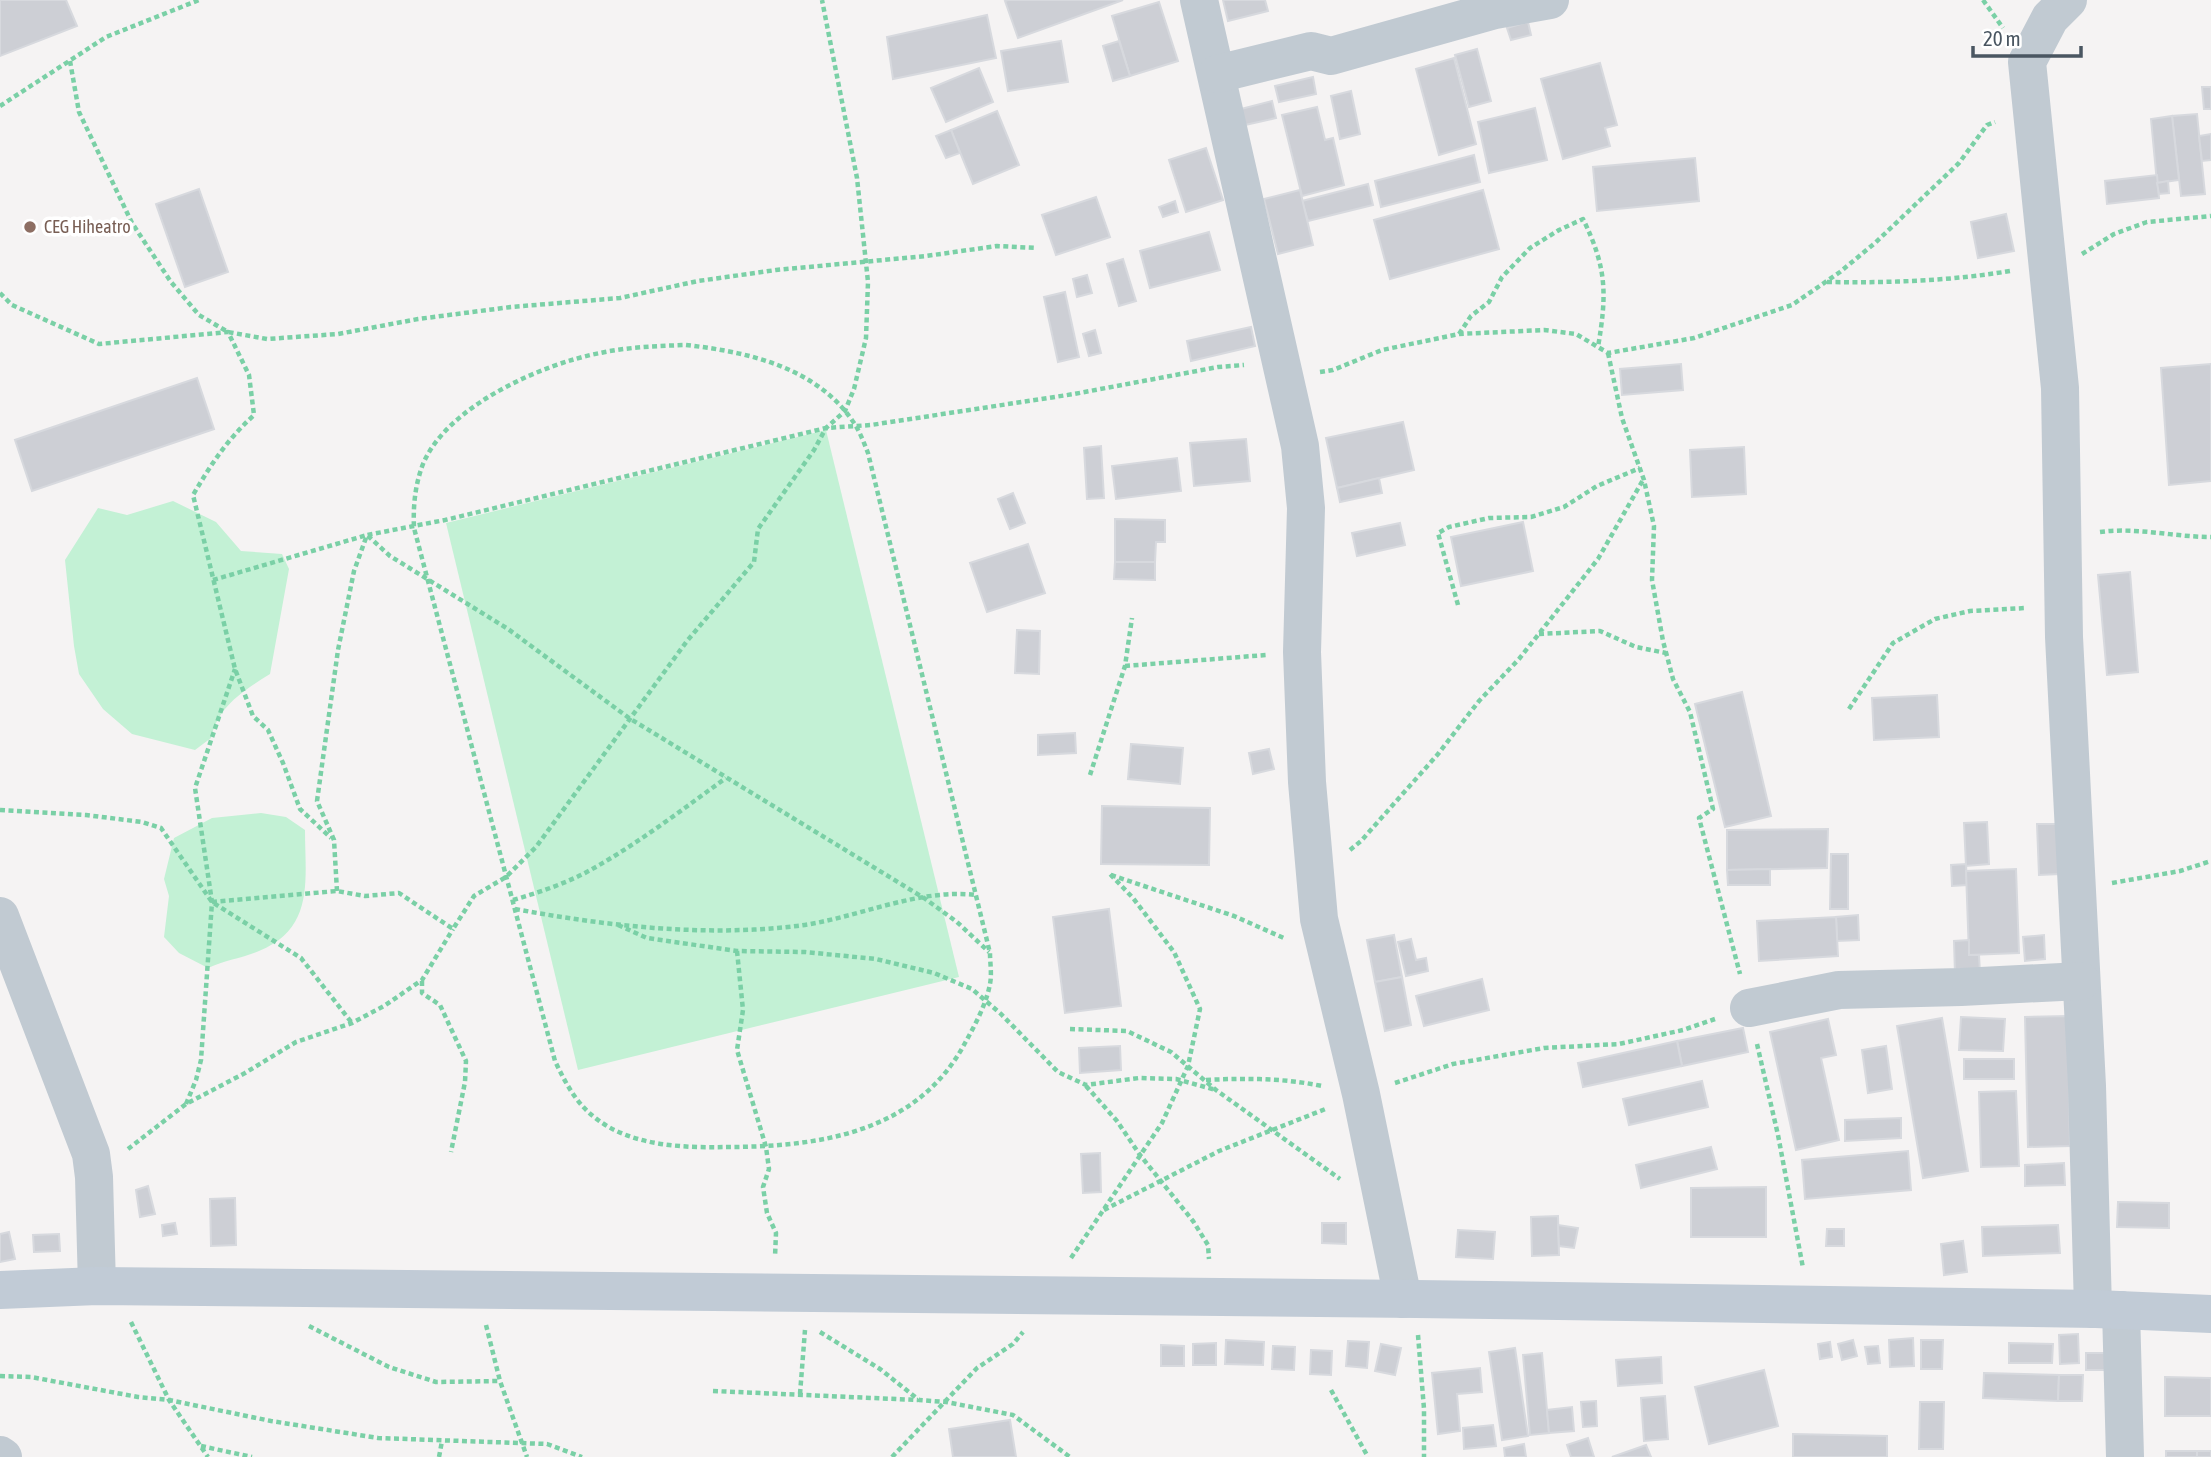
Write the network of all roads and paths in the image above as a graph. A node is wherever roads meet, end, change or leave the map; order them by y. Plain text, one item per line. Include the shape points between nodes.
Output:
1 (199, 0) edge
2 (821, 0) edge
3 (1199, 0) edge
4 (1550, 0) edge
5 (2068, 0) edge
6 (70, 61) junction
7 (1217, 74) junction
8 (2032, 104) junction
9 (0, 106) edge
10 (2211, 216) edge
11 (1037, 248) dead end
12 (866, 261) junction
13 (2047, 264) junction
14 (1826, 282) junction
15 (0, 293) edge
16 (2052, 310) junction
17 (228, 332) junction
18 (1459, 334) junction
19 (1598, 347) junction
20 (1608, 352) junction
21 (1286, 377) junction
22 (845, 411) junction
23 (855, 425) junction
24 (826, 428) junction
25 (1640, 468) junction
26 (1644, 480) junction
27 (414, 528) junction
28 (367, 535) junction
29 (2063, 536) junction
30 (2211, 537) edge
31 (425, 577) junction
32 (213, 580) junction
33 (2064, 588) junction
34 (1458, 605) dead end
35 (1132, 618) dead end
36 (1539, 634) junction
37 (1301, 652) junction
38 (1666, 653) junction
39 (1125, 666) junction
40 (235, 668) junction
41 (1849, 709) dead end
42 (629, 718) junction
43 (1090, 775) dead end
44 (726, 778) junction
45 (0, 810) edge
46 (1699, 818) dead end
47 (334, 840) junction
48 (2211, 861) edge
49 (1315, 875) junction
50 (506, 877) junction
51 (2077, 889) junction
52 (337, 891) junction
53 (976, 895) junction
54 (924, 898) junction
55 (513, 900) junction
56 (212, 902) junction
57 (515, 909) junction
58 (0, 916) edge
59 (618, 925) junction
60 (453, 929) junction
61 (1294, 947) dead end
62 (737, 951) junction
63 (990, 953) junction
64 (422, 980) junction
65 (2081, 981) junction
66 (985, 1000) junction
67 (1749, 1008) joint
68 (352, 1023) junction
69 (1070, 1029) dead end
70 (1188, 1066) junction
71 (1204, 1080) junction
72 (1183, 1081) junction
73 (1086, 1085) junction
74 (1216, 1090) junction
75 (1361, 1094) junction
76 (186, 1104) junction
77 (1272, 1129) junction
78 (1778, 1135) dead end
79 (766, 1147) junction
80 (452, 1152) dead end
81 (1140, 1155) junction
82 (94, 1177) junction
83 (1161, 1181) junction
84 (1383, 1204) junction
85 (1102, 1211) junction
86 (105, 1287) junction
87 (277, 1288) junction
88 (0, 1290) edge
89 (481, 1290) junction
90 (1041, 1296) junction
91 (1212, 1298) junction
92 (1409, 1299) junction
93 (795, 1303) junction
94 (1812, 1305) junction
95 (2107, 1310) junction
96 (2211, 1314) edge
97 (0, 1376) edge
98 (500, 1381) junction
99 (1331, 1390) dead end
100 (713, 1391) dead end
101 (800, 1394) junction
102 (169, 1400) junction
103 (919, 1400) junction
104 (946, 1402) junction
105 (442, 1441) junction
106 (521, 1441) junction
107 (200, 1446) junction
108 (208, 1457) edge
109 (252, 1457) edge
110 (439, 1457) edge
111 (527, 1457) edge
112 (582, 1457) edge
113 (892, 1457) edge
114 (1070, 1457) edge
115 (1368, 1457) edge
116 (1424, 1457) edge
117 (2124, 1457) edge

1 - 6 path via 106,37
2 - 12 path via 857,178
3 - 7 street
4 - 7 street via 1495,10 1331,56 1311,51
5 - 8 street via 2050,18 2027,62
6 - 9 path
6 - 17 path via 79,112 132,223 199,315
7 - 21 street
8 - 13 street
8 - 14 path via 1987,125 1959,163 1875,243
10 - 16 path via 2147,222 2114,234 2082,254 2066,276
11 - 12 path via 996,246
12 - 17 path via 698,281 620,298 432,317 338,334 267,339
12 - 22 path via 866,338
13 - 14 path via 1970,278
13 - 16 street
14 - 20 path via 1793,305 1743,323 1694,338
15 - 17 path via 12,305 99,344
16 - 29 street via 2060,387
17 - 32 path via 249,375 254,415 230,438 193,495
18 - 19 path via 1544,330 1576,334
18 - 19 path via 1471,316 1489,302 1502,276 1530,248 1583,219 1604,276
18 - 21 path via 1382,350 1333,370
19 - 20 path
20 - 25 path via 1622,418
21 - 23 path via 1268,362 1218,367 1074,394
21 - 37 street via 1305,483
22 - 23 path
22 - 24 path
22 - 27 path via 814,384 784,367 732,350 685,345 598,353 517,382 455,422 424,463 413,506
23 - 24 path
23 - 53 path via 868,453
24 - 27 path
24 - 42 path via 758,528 754,562 687,640
25 - 26 path
25 - 34 path via 1597,486 1564,507 1531,517 1489,518 1438,533
26 - 36 path via 1598,559
26 - 38 path via 1654,526 1651,580
27 - 28 path
27 - 31 path
28 - 31 path via 390,556
28 - 32 path
28 - 47 path via 354,571 338,650 317,801
29 - 30 path via 2122,529
29 - 33 street
31 - 42 path via 508,629
31 - 50 path
32 - 40 path
33 - 41 path via 2022,610 1970,611 1935,619 1894,643
33 - 51 street
35 - 39 path
36 - 38 path via 1600,631 1636,647
36 - 49 path via 1361,841
37 - 39 path
37 - 49 street
38 - 46 path via 1689,712 1713,809
39 - 43 path
40 - 47 path via 253,716 268,730 300,809
40 - 56 path via 195,788
42 - 44 path
42 - 50 path via 536,846
44 - 54 path
44 - 55 path via 582,874
45 - 56 path via 86,815 161,828
47 - 52 path
48 - 51 path
49 - 75 street via 1319,919
50 - 55 path
50 - 60 path via 474,896
51 - 65 street
52 - 56 path
52 - 60 path via 365,896 399,893
53 - 54 path
53 - 63 path
54 - 59 path via 799,926 710,930
54 - 63 path
55 - 57 path
56 - 68 path via 301,958
56 - 76 path via 201,1060
57 - 59 path
57 - 79 path via 555,1061 572,1094 598,1121 631,1138 667,1144
58 - 82 street via 91,1154
59 - 62 path via 647,938
60 - 64 path
61 - 70 path via 1285,938 1234,916 1110,874 1174,952 1200,1009
62 - 66 path via 876,959 934,973 972,989
62 - 79 path via 743,1010 737,1050
63 - 66 path
64 - 68 path
64 - 80 path via 422,993 440,1005 466,1061
65 - 67 street via 1839,989
65 - 95 street
66 - 73 path via 1058,1072
66 - 79 path via 946,1074 901,1112 875,1125 819,1141
67 - 75 path via 1683,1030 1619,1044 1544,1048 1453,1064
68 - 76 path via 296,1042
69 - 70 path via 1127,1031 1171,1052
70 - 71 path
70 - 72 path
71 - 74 path
71 - 75 path via 1287,1080
72 - 73 path via 1139,1078
72 - 74 path
72 - 81 path
73 - 81 path
74 - 77 path
75 - 77 path
75 - 84 street
76 - 82 path
77 - 83 path
77 - 84 path via 1351,1187
78 - 94 path
79 - 93 path via 769,1169 763,1187 776,1233 775,1264
81 - 83 path
81 - 85 path
82 - 86 street
83 - 85 path
83 - 91 path via 1208,1245
84 - 92 street
85 - 90 path
86 - 87 street
86 - 88 street
86 - 102 path
87 - 89 street
87 - 98 path via 310,1328 389,1367 436,1382
89 - 93 street
89 - 98 path
90 - 91 street
90 - 93 street
90 - 104 path via 1026,1329 1013,1344 977,1368
91 - 92 street
92 - 94 street
92 - 116 path via 1424,1409
93 - 101 path
93 - 103 path
94 - 95 street
95 - 96 street
95 - 117 street
97 - 102 path
98 - 106 path
99 - 115 path
100 - 101 path
101 - 103 path
102 - 105 path via 378,1438
102 - 107 path
103 - 104 path
104 - 113 path
104 - 114 path via 1013,1415
105 - 106 path
105 - 110 path
106 - 111 path
106 - 112 path via 547,1444
107 - 108 path
107 - 109 path

